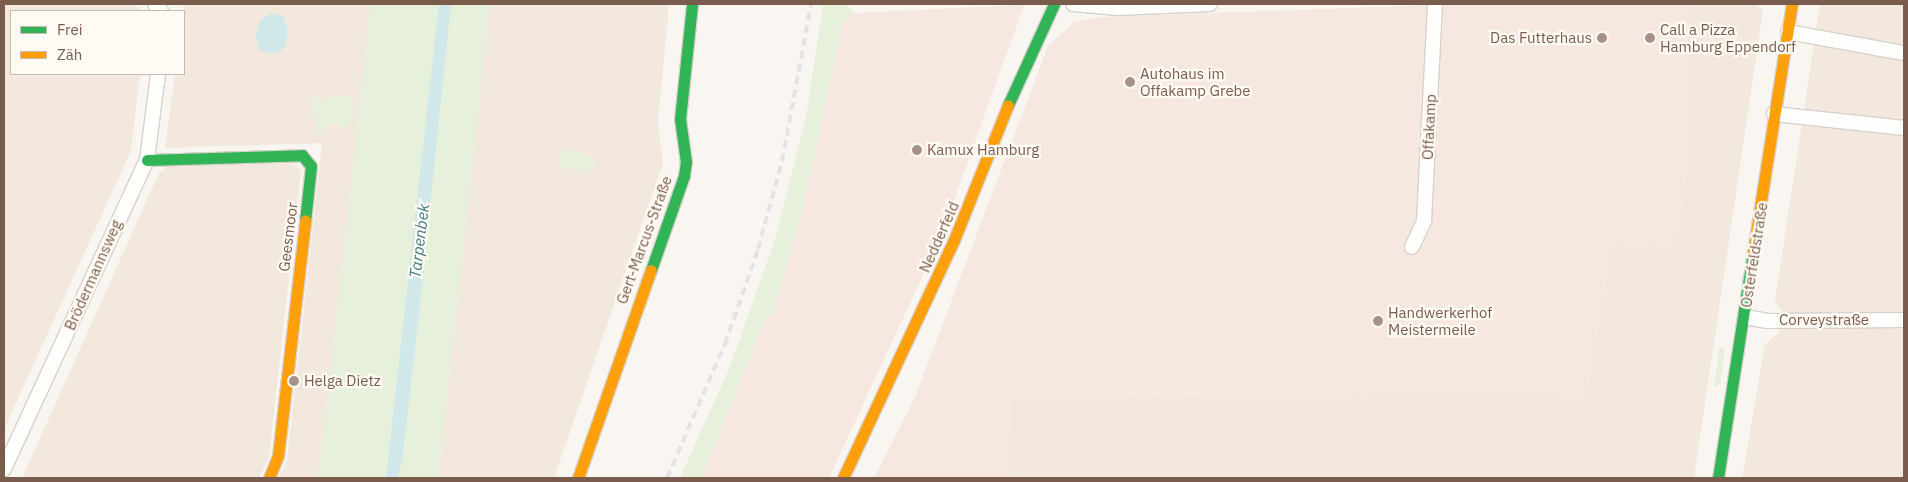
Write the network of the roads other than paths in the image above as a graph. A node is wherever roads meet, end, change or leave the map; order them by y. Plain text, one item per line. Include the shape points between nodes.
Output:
1 (692, 4) edge
2 (1054, 4) edge
3 (1073, 4) edge
4 (1210, 4) edge
5 (1435, 4) edge
6 (1792, 4) edge
7 (1788, 32) junction
8 (1904, 53) edge
9 (158, 75) edge
10 (1774, 114) junction
11 (1904, 128) edge
12 (147, 160) junction
13 (1412, 247) dead end
14 (1745, 317) junction
15 (1904, 320) edge
16 (4, 469) edge
17 (269, 478) edge
18 (578, 478) edge
19 (843, 478) edge
20 (1718, 478) edge

1 - 18 main road, Gert-Marcus-Straße via 680,119 686,162 684,176
2 - 19 main road, Nedderfeld via 1012,96 954,240
3 - 4 street via 1100,8
5 - 13 street, Offakamp via 1424,221
6 - 7 main road, Osterfeldstraße
7 - 8 street
7 - 10 main road, Osterfeldstraße
9 - 12 street, Brödermannsweg
10 - 11 street
10 - 14 main road, Osterfeldstraße
12 - 16 street, Brödermannsweg
12 - 17 main road, Geesmoor via 292,153 302,155 311,166 278,456
14 - 15 street, Corveystraße via 1768,321
14 - 20 main road, Osterfeldstraße

